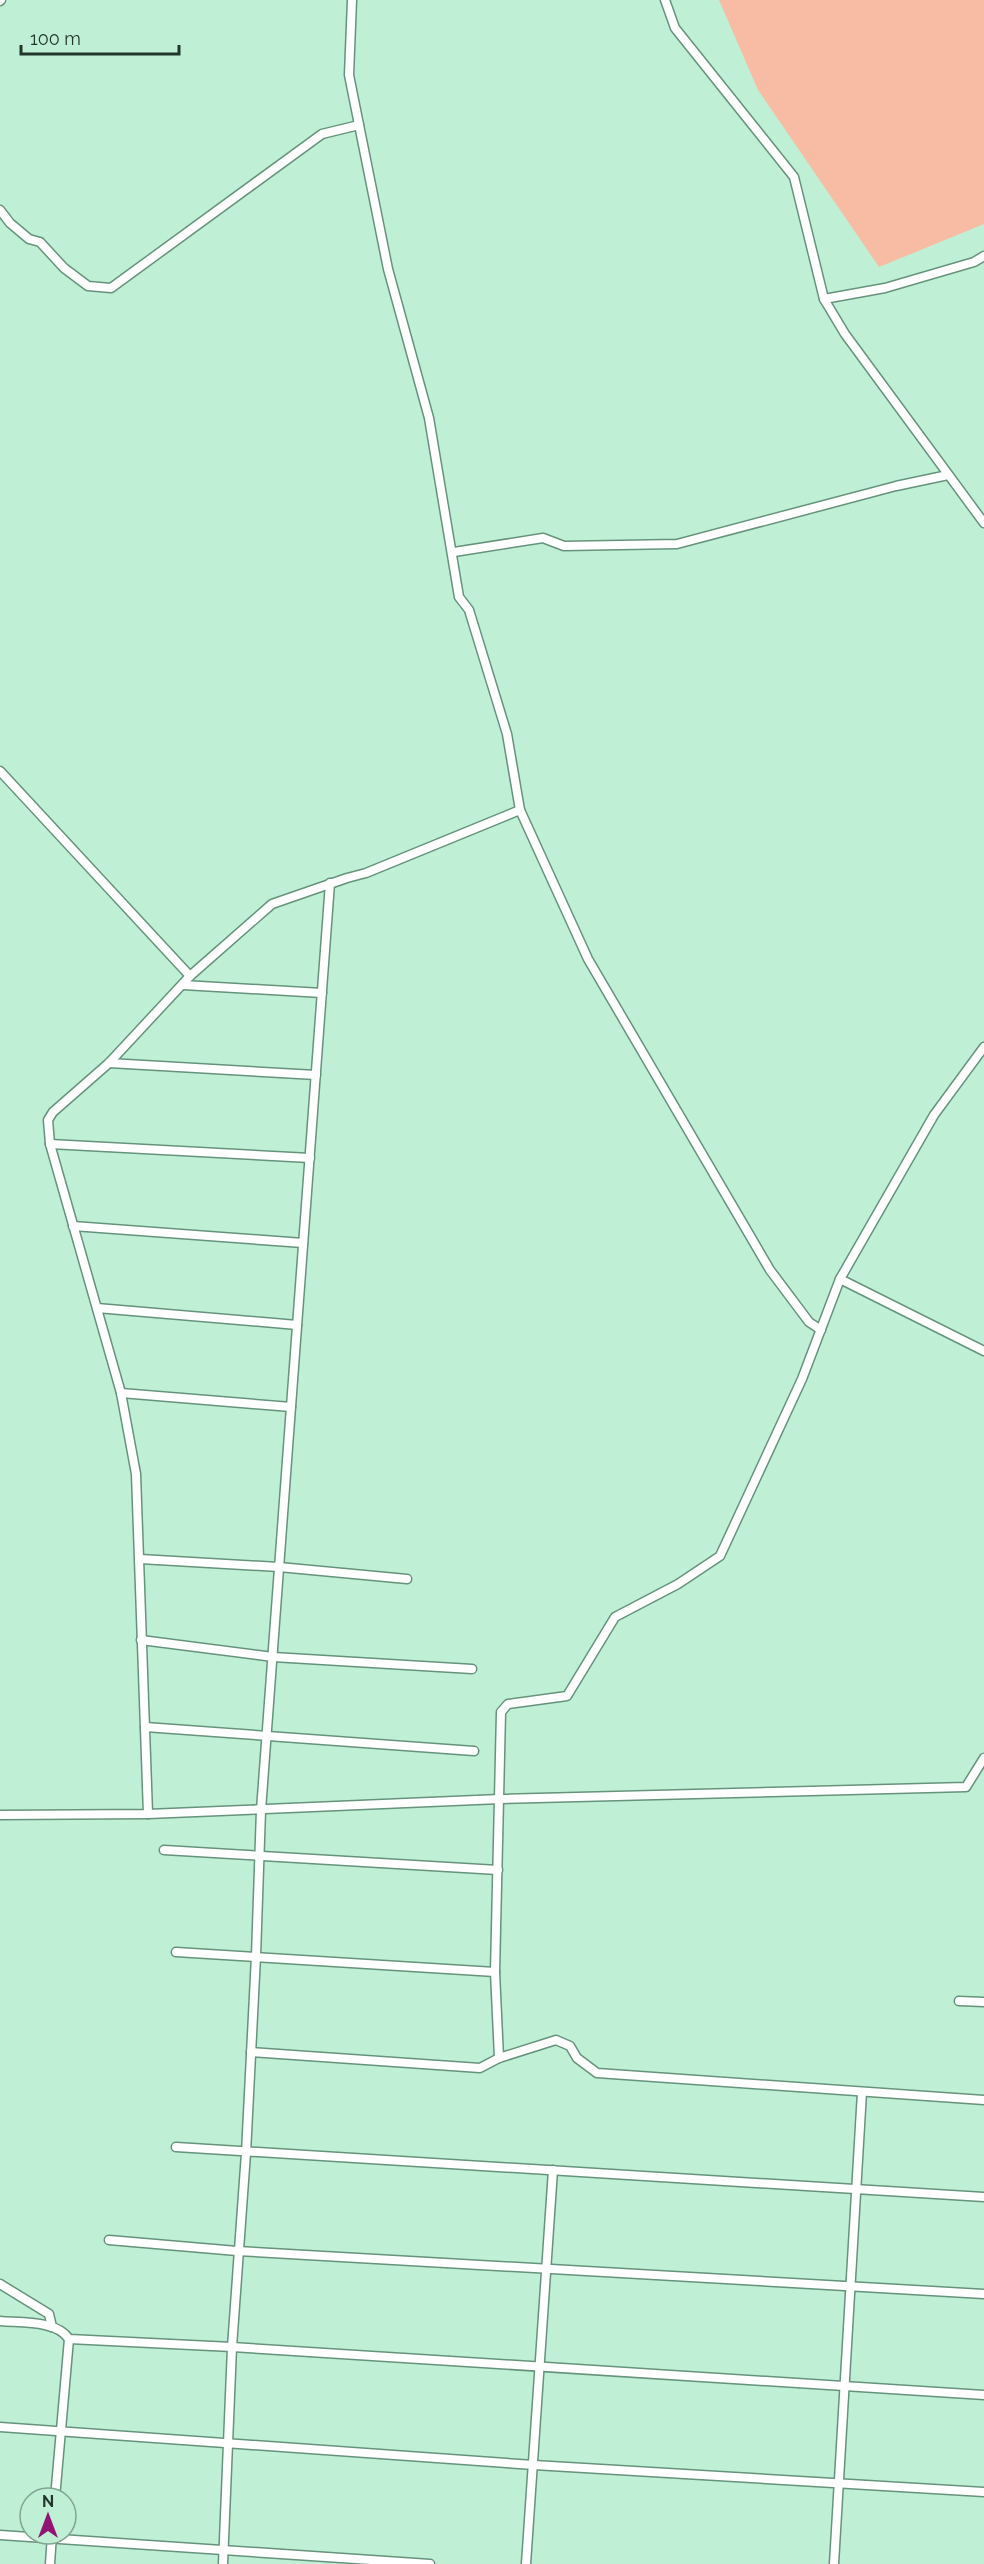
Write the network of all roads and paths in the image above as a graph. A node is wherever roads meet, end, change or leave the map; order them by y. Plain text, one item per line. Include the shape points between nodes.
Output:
1 (352, 0) edge
2 (665, 0) edge
3 (359, 125) junction
4 (0, 210) edge
5 (984, 256) edge
6 (824, 299) junction
7 (948, 475) junction
8 (984, 523) edge
9 (454, 552) junction
10 (0, 771) edge
11 (520, 810) junction
12 (330, 883) junction
13 (190, 976) junction
14 (183, 986) junction
15 (322, 993) junction
16 (984, 1047) edge
17 (109, 1062) junction
18 (316, 1075) junction
19 (50, 1144) junction
20 (310, 1158) junction
21 (73, 1226) junction
22 (303, 1243) junction
23 (840, 1279) junction
24 (97, 1308) junction
25 (297, 1325) junction
26 (821, 1330) junction
27 (984, 1351) edge
28 (121, 1393) junction
29 (291, 1407) junction
30 (140, 1559) junction
31 (279, 1567) junction
32 (407, 1580) dead end
33 (141, 1640) junction
34 (273, 1657) junction
35 (472, 1669) dead end
36 (145, 1727) junction
37 (267, 1734) junction
38 (474, 1751) dead end
39 (984, 1758) edge
40 (500, 1799) junction
41 (261, 1809) junction
42 (148, 1814) junction
43 (0, 1815) edge
44 (164, 1850) dead end
45 (260, 1857) junction
46 (498, 1870) junction
47 (176, 1952) dead end
48 (256, 1956) junction
49 (495, 1972) junction
50 (959, 2001) dead end
51 (984, 2002) edge
52 (251, 2052) junction
53 (499, 2058) junction
54 (862, 2092) junction
55 (984, 2100) edge
56 (176, 2147) dead end
57 (246, 2153) junction
58 (553, 2170) junction
59 (855, 2189) junction
60 (984, 2197) edge
61 (109, 2240) dead end
62 (237, 2251) junction
63 (546, 2269) junction
64 (0, 2284) edge
65 (852, 2286) junction
66 (984, 2294) edge
67 (0, 2321) edge
68 (52, 2327) junction
69 (69, 2339) junction
70 (232, 2347) junction
71 (539, 2367) junction
72 (844, 2388) junction
73 (984, 2396) edge
74 (0, 2427) edge
75 (61, 2431) junction
76 (229, 2443) junction
77 (534, 2465) junction
78 (836, 2484) junction
79 (56, 2486) edge
80 (984, 2492) edge
81 (0, 2535) edge
82 (18, 2535) edge
83 (78, 2538) edge
84 (51, 2546) edge
85 (224, 2549) junction
86 (50, 2564) edge
87 (223, 2564) edge
88 (430, 2564) edge
89 (526, 2564) edge
90 (834, 2564) edge

1 - 3 street via 349,75
2 - 6 street via 675,28 794,177
3 - 4 street via 322,134 111,288 88,286
3 - 9 street via 388,269 429,418
5 - 6 street via 885,288
6 - 7 street
7 - 8 street
7 - 9 street via 677,544 564,546 543,538
9 - 11 street via 459,597 469,610 507,734
10 - 13 street
11 - 12 street via 366,873
11 - 26 street via 588,959 770,1270 809,1322
12 - 13 street via 272,904
12 - 15 street
13 - 14 street
14 - 15 street
14 - 17 street
15 - 18 street
16 - 23 street via 934,1115
17 - 18 street
17 - 19 street via 53,1112 48,1120
18 - 20 street
19 - 20 street
19 - 21 street
20 - 22 street
21 - 22 street
21 - 24 street
22 - 25 street
23 - 26 street
23 - 27 street
24 - 25 street
24 - 28 street
25 - 29 street
26 - 40 street via 720,1556 678,1584 615,1617 567,1696 508,1704 501,1712
28 - 29 street
28 - 30 street via 136,1474
29 - 31 street
30 - 31 street
30 - 33 street
31 - 32 street
31 - 34 street
33 - 34 street
33 - 36 street
34 - 35 street
34 - 37 street
36 - 37 street
36 - 42 street
37 - 38 street
37 - 41 street
39 - 40 street via 966,1787
40 - 41 street
40 - 46 street
41 - 42 street
41 - 45 street
42 - 43 street
44 - 45 street
45 - 46 street
45 - 48 street
46 - 49 street
47 - 48 street
48 - 49 street
48 - 52 street
49 - 53 street
50 - 51 street
52 - 53 street via 480,2068
52 - 57 street
53 - 54 street via 556,2040 570,2046 577,2058 597,2073
54 - 55 street
54 - 59 street
56 - 57 street
57 - 58 street
57 - 62 street
58 - 59 street
58 - 63 street
59 - 60 street
59 - 65 street
61 - 62 street
62 - 63 street
62 - 70 street
63 - 65 street
63 - 71 street
64 - 68 street via 49,2314
65 - 66 street
65 - 72 street
67 - 68 street
68 - 69 street
69 - 70 street
69 - 75 street
70 - 71 street
70 - 76 street
71 - 72 street
71 - 77 street
72 - 73 street
72 - 78 street
74 - 75 street
75 - 76 street
75 - 79 street
76 - 77 street
76 - 85 street
77 - 78 street
77 - 89 street
78 - 80 street
78 - 90 street
81 - 82 street
83 - 85 street
84 - 86 street
85 - 87 street
85 - 88 street

